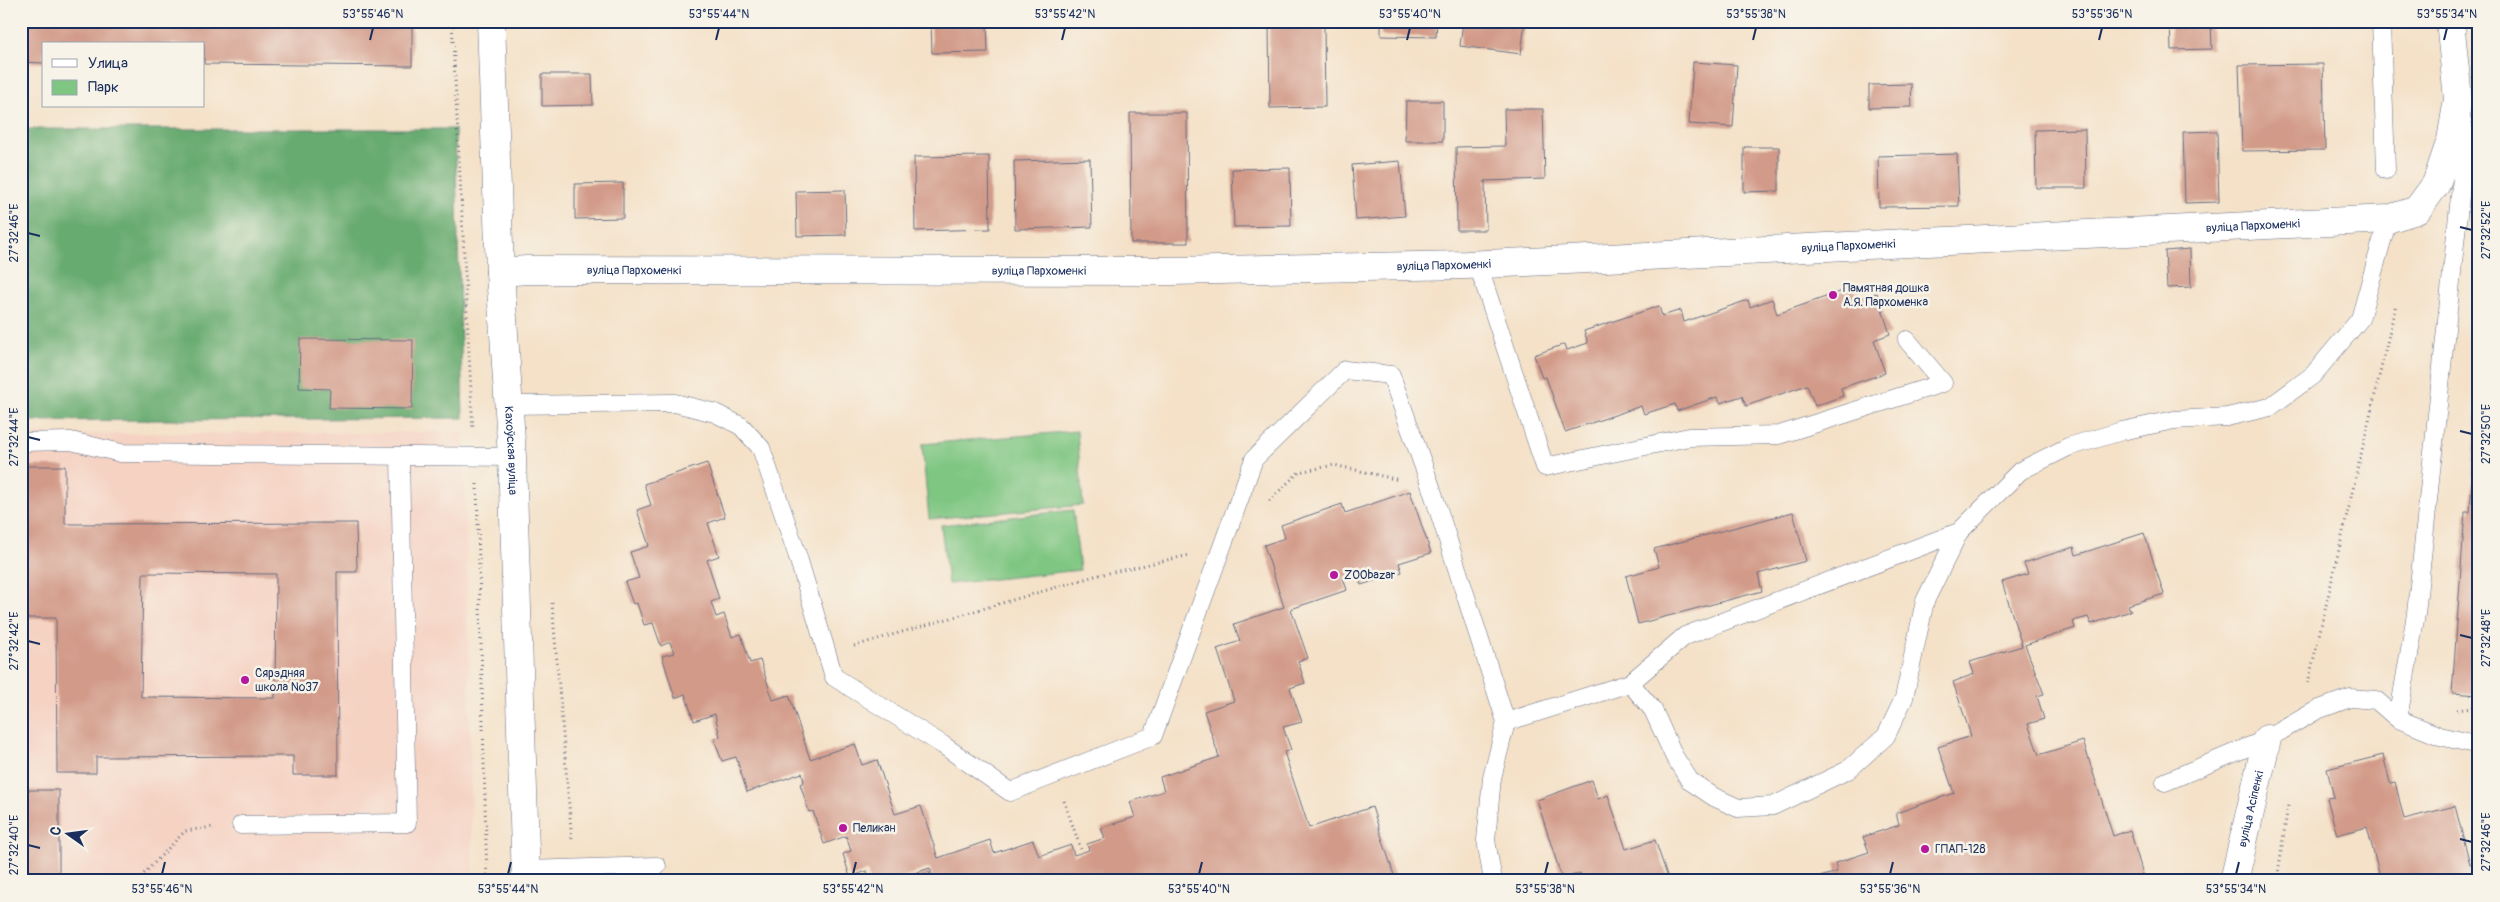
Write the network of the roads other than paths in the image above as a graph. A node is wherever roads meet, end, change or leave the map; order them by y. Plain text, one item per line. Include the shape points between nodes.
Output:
1 (491, 21) edge
2 (2381, 21) edge
3 (2450, 21) edge
4 (2458, 99) junction
5 (2386, 170) dead end
6 (2388, 220) junction
7 (1478, 265) junction
8 (500, 272) junction
9 (1907, 340) dead end
10 (509, 405) junction
11 (21, 442) edge
12 (400, 456) junction
13 (512, 457) junction
14 (1959, 532) junction
15 (1630, 683) junction
16 (2398, 719) junction
17 (1506, 722) junction
18 (2268, 739) junction
19 (2479, 745) edge
20 (2164, 782) dead end
21 (241, 824) road end
22 (657, 866) dead end
23 (526, 875) edge
24 (1493, 881) edge
25 (2234, 881) edge

1 - 8 street, Кахоўская вуліца
2 - 5 lane
3 - 4 street, вуліца Пархоменкі
4 - 6 street, вуліца Пархоменкі via 2451,140 2436,184 2417,210
4 - 16 lane via 2466,139 2416,614
6 - 7 street, вуліца Пархоменкі
6 - 14 lane via 2360,319 2313,375 2270,408 2227,417 2174,420 2122,430 2068,446 2020,471
7 - 8 street, вуліца Пархоменкі via 1172,271
7 - 9 lane via 1545,467 1689,437 1779,434 1943,383
8 - 10 street, Кахоўская вуліца
10 - 13 street, Кахоўская вуліца
10 - 17 lane via 675,403 715,413 741,426 761,448 834,677 1010,792 1153,736 1254,459 1345,370 1391,375 1431,487
11 - 12 lane via 71,441 121,453
12 - 13 lane
12 - 21 lane via 407,823
13 - 23 street, Кахоўская вуліца
14 - 15 lane via 1684,636
14 - 15 lane via 1926,601 1904,698 1886,736 1848,770 1773,806 1738,808 1690,781 1674,756 1653,710
15 - 17 lane
16 - 18 lane via 2376,700 2350,698 2317,710
16 - 19 lane via 2440,736
17 - 24 lane via 1492,778 1486,840
18 - 20 lane
18 - 25 street, вуліца Асіпенкі
22 - 23 lane

